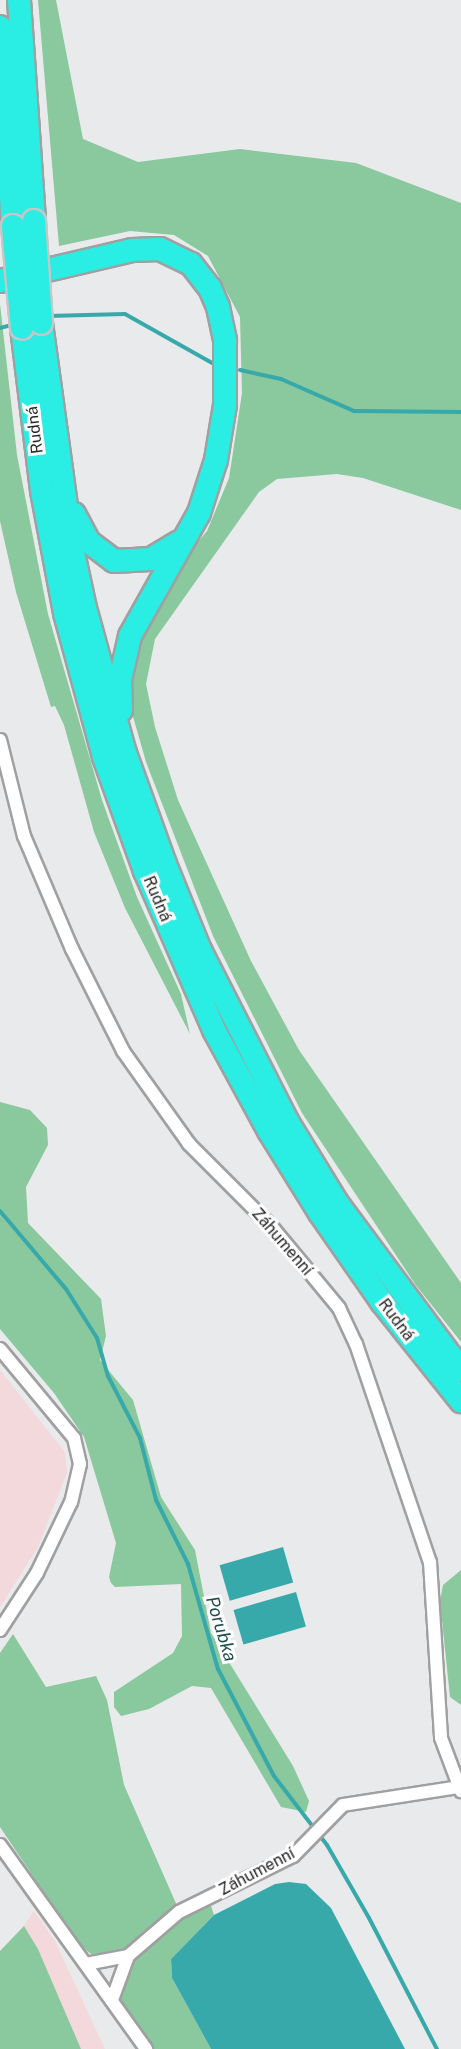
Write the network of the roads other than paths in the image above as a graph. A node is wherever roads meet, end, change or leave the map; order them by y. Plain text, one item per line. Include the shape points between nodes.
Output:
1 (19, 0) edge
2 (0, 27) edge
3 (2, 92) edge
4 (23, 224) junction
5 (0, 280) edge
6 (32, 325) junction
7 (63, 488) junction
8 (184, 539) junction
9 (0, 740) edge
10 (125, 753) junction
11 (0, 1349) edge
12 (461, 1370) edge
13 (461, 1401) edge
14 (0, 1630) edge
15 (460, 1789) edge
16 (0, 1845) edge
17 (128, 1956) junction
18 (86, 1964) junction
19 (112, 2000) junction
20 (146, 2049) edge

1 - 4 highway
2 - 3 highway
3 - 4 highway
4 - 6 highway, bridge
5 - 8 highway via 142,249 177,255 206,280 218,307 225,341 225,405 206,497
6 - 7 highway, Rudná
6 - 13 highway, Rudná via 42,491 65,613 104,757 145,872 214,1030 269,1131 382,1302
7 - 8 highway via 83,534 96,550 114,561 151,559
7 - 10 highway, Rudná via 85,608
8 - 10 highway via 139,615 124,654 120,706
9 - 15 street, Záhumenní via 24,836 72,949 123,1051 189,1144 272,1227 339,1308 356,1344 430,1562 441,1738
10 - 12 highway, Rudná via 200,950 287,1121 337,1203
11 - 14 street via 74,1437 80,1464 71,1502 37,1573
15 - 17 street, Záhumenní via 343,1805 285,1860 179,1912
16 - 18 street
17 - 18 street
17 - 19 street, Záhumenní
18 - 19 street
19 - 20 street

